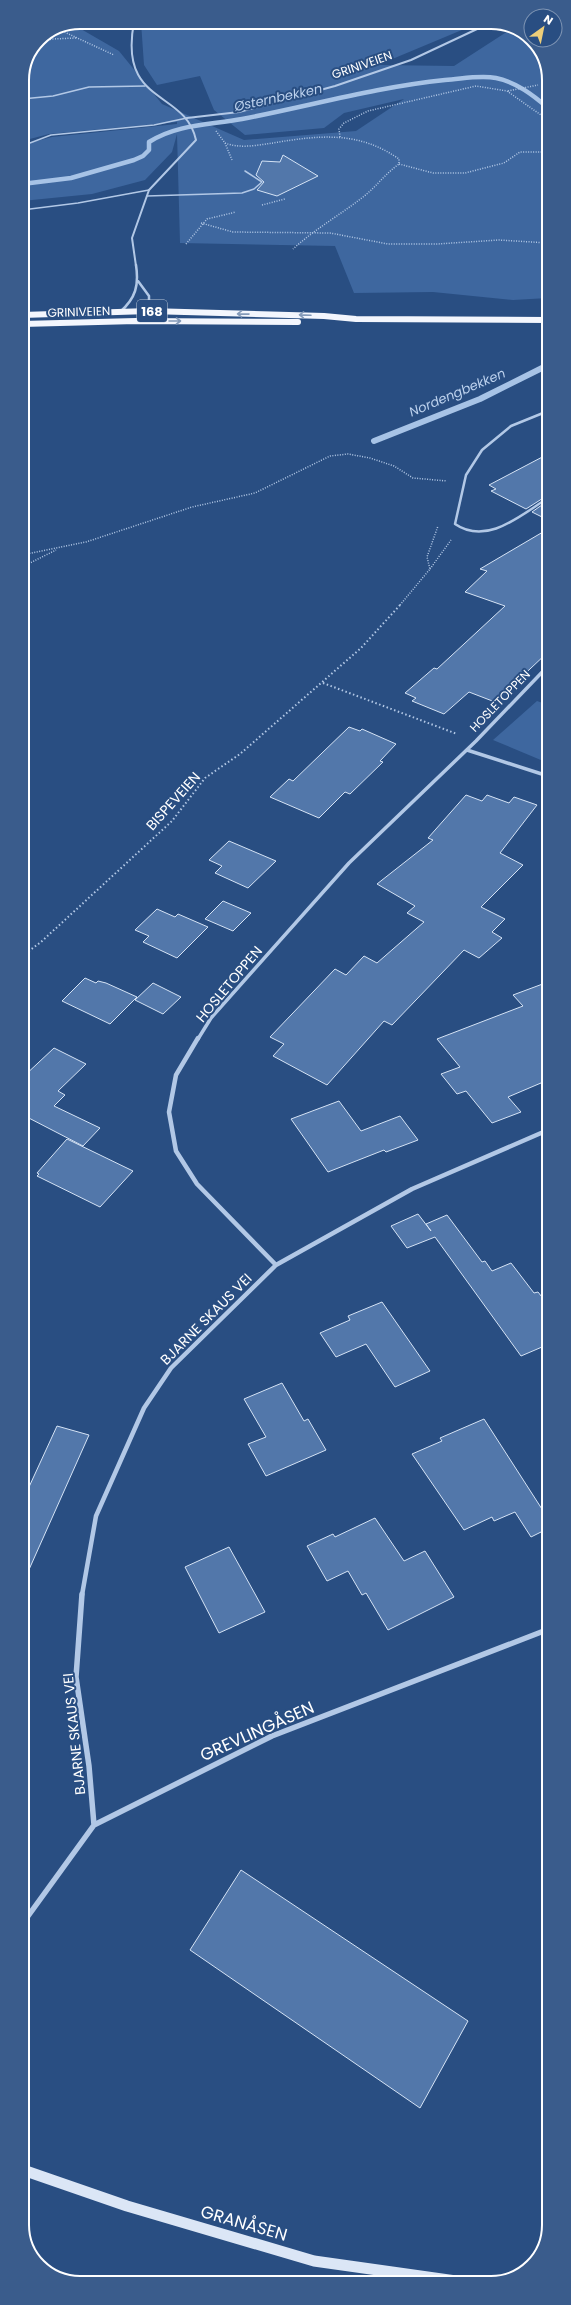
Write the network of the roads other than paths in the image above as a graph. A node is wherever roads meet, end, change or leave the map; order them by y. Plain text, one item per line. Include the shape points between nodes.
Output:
1 (133, 29) edge
2 (477, 29) edge
3 (144, 86) junction
4 (29, 98) edge
5 (187, 118) junction
6 (29, 143) edge
7 (245, 171) dead end
8 (149, 190) junction
9 (147, 196) junction
10 (29, 209) edge
11 (138, 281) junction
12 (149, 311) junction
13 (120, 312) junction
14 (29, 315) edge
15 (356, 319) junction
16 (542, 320) edge
17 (136, 321) junction
18 (29, 324) edge
19 (542, 413) edge
20 (542, 501) edge
21 (542, 672) edge
22 (467, 750) junction
23 (542, 774) edge
24 (542, 1133) edge
25 (276, 1265) junction
26 (542, 1632) edge
27 (94, 1825) junction
28 (29, 1914) edge
29 (29, 2172) edge
30 (420, 2276) edge

1 - 3 street via 131,46
2 - 5 street, GRINIVEIEN via 411,60 335,86 239,112
3 - 4 lane via 89,88
3 - 5 street, GRINIVEIEN
5 - 6 lane via 51,135
5 - 8 street, GRINIVEIEN via 195,130 196,140
7 - 9 lane via 262,182 254,189 242,193
8 - 9 street, GRINIVEIEN
8 - 10 lane
9 - 11 street, GRINIVEIEN via 132,238
11 - 12 street, GRINIVEIEN via 149,296
11 - 13 street, GRINIVEIEN via 130,303
12 - 13 main road, GRINIVEIEN / 168
15 -> 12 main road, GRINIVEIEN / 168
12 - 17 street
13 - 14 main road, GRINIVEIEN / 168
15 - 16 main road, GRINIVEIEN / 168
17 -> 15 main road, GRINIVEIEN / 168 via 325,322
17 - 18 main road, GRINIVEIEN / 168
19 - 20 street via 511,426 482,450 466,475 454,524 477,533 490,531
21 - 22 street, HOSLETOPPEN
22 - 23 street, HOSLETOPPEN
22 - 25 street, HOSLETOPPEN via 349,863 211,1018 176,1075 169,1112 176,1151 197,1184
24 - 25 street, BJARNE SKAUS VEI via 412,1189
25 - 27 street, BJARNE SKAUS VEI via 171,1368 144,1408 96,1516 82,1590 76,1677 89,1766
26 - 27 street, GREVLINGÅSEN via 272,1736
27 - 28 street, GREVLINGÅSEN
29 - 30 street, GRANÅSEN via 127,2206 314,2261

